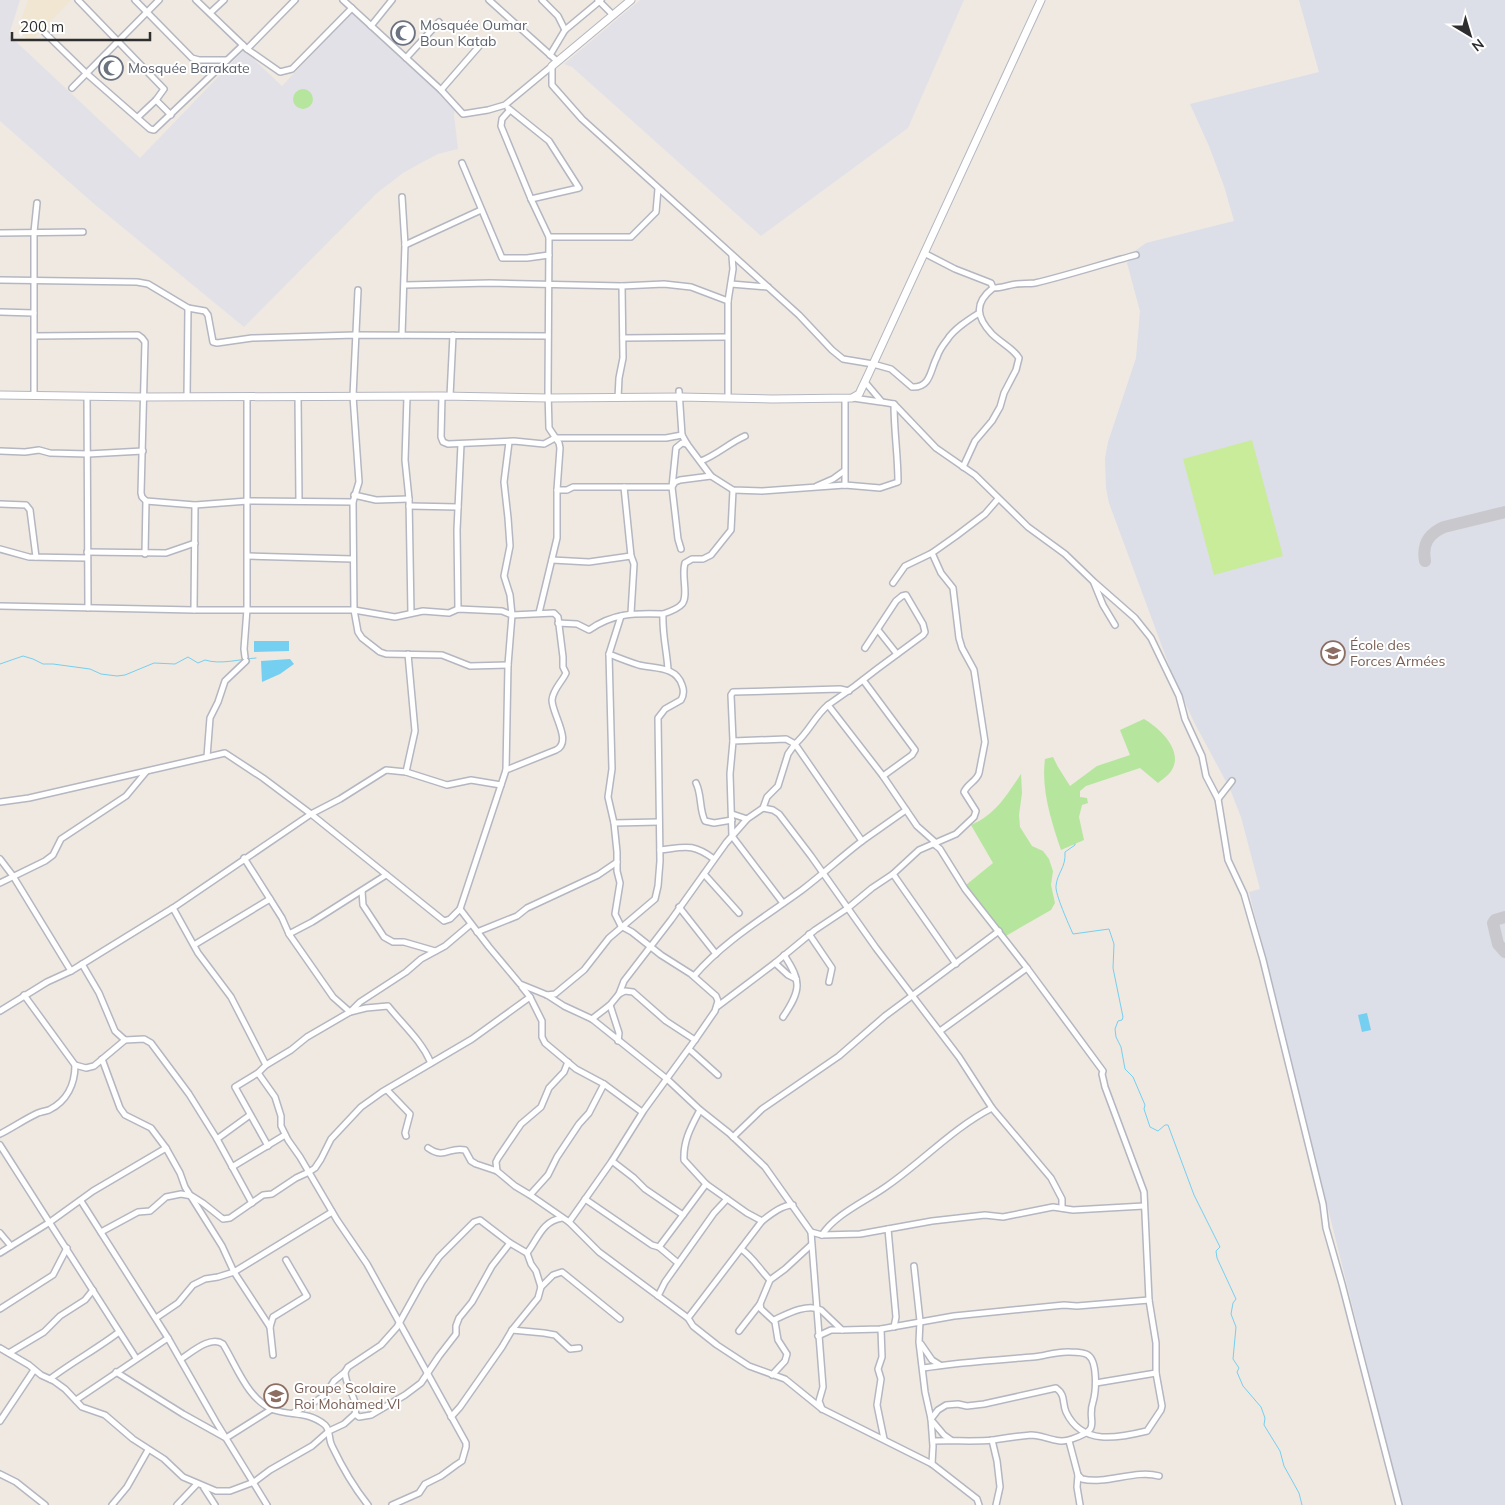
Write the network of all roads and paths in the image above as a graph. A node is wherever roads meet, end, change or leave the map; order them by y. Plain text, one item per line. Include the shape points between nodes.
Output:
1 (78, 0) edge
2 (135, 0) edge
3 (159, 0) edge
4 (196, 0) edge
5 (224, 0) edge
6 (295, 0) edge
7 (343, 0) edge
8 (392, 0) edge
9 (489, 0) edge
10 (542, 0) edge
11 (631, 0) edge
12 (1041, 0) edge
13 (599, 1) edge
14 (352, 8) junction
15 (148, 12) junction
16 (210, 13) junction
17 (612, 15) junction
18 (439, 22) dead end
19 (371, 26) junction
20 (566, 30) junction
21 (45, 33) dead end
22 (118, 42) junction
23 (481, 44) dead end
24 (245, 47) junction
25 (550, 55) junction
26 (406, 58) junction
27 (227, 60) junction
28 (554, 64) junction
29 (86, 73) junction
30 (72, 88) dead end
31 (441, 90) junction
32 (156, 100) junction
33 (505, 105) junction
34 (510, 110) junction
35 (171, 115) junction
36 (138, 117) junction
37 (462, 163) dead end
38 (658, 189) junction
39 (402, 197) dead end
40 (531, 199) junction
41 (37, 203) dead end
42 (481, 210) junction
43 (0, 232) edge
44 (34, 232) junction
45 (83, 232) dead end
46 (549, 237) junction
47 (405, 246) junction
48 (924, 253) junction
49 (549, 255) junction
50 (1136, 255) dead end
51 (732, 256) junction
52 (34, 279) junction
53 (0, 280) edge
54 (731, 284) junction
55 (405, 285) junction
56 (548, 285) junction
57 (622, 286) junction
58 (768, 287) junction
59 (993, 288) junction
60 (358, 290) dead end
61 (728, 301) junction
62 (188, 308) junction
63 (0, 312) edge
64 (34, 313) junction
65 (979, 313) junction
66 (356, 335) junction
67 (402, 335) junction
68 (453, 335) junction
69 (35, 336) junction
70 (548, 336) junction
71 (727, 337) junction
72 (623, 338) junction
73 (874, 364) junction
74 (865, 382) junction
75 (34, 394) junction
76 (680, 394) junction
77 (0, 395) edge
78 (87, 396) junction
79 (187, 396) junction
80 (298, 396) junction
81 (353, 396) junction
82 (407, 396) junction
83 (446, 396) junction
84 (143, 397) junction
85 (247, 397) junction
86 (548, 398) junction
87 (618, 398) junction
88 (728, 398) junction
89 (849, 398) junction
90 (882, 402) junction
91 (894, 404) junction
92 (682, 435) junction
93 (745, 436) dead end
94 (555, 438) junction
95 (508, 442) junction
96 (461, 444) junction
97 (687, 444) junction
98 (0, 451) edge
99 (142, 451) junction
100 (88, 454) junction
101 (701, 461) junction
102 (963, 467) junction
103 (844, 471) junction
104 (711, 476) junction
105 (845, 485) junction
106 (672, 486) junction
107 (624, 487) junction
108 (814, 487) junction
109 (557, 490) junction
110 (733, 490) junction
111 (354, 495) junction
112 (998, 498) junction
113 (409, 499) junction
114 (146, 501) junction
115 (248, 501) junction
116 (298, 501) junction
117 (353, 502) junction
118 (0, 504) edge
119 (195, 505) junction
120 (409, 506) junction
121 (458, 507) junction
122 (195, 543) junction
123 (0, 549) edge
124 (681, 549) dead end
125 (932, 553) junction
126 (145, 554) junction
127 (87, 555) junction
128 (248, 556) junction
129 (631, 556) junction
130 (36, 557) junction
131 (353, 560) junction
132 (552, 560) junction
133 (1094, 582) junction
134 (893, 583) dead end
135 (0, 606) edge
136 (88, 608) junction
137 (247, 609) junction
138 (458, 609) junction
139 (194, 610) junction
140 (354, 610) junction
141 (411, 613) junction
142 (539, 613) junction
143 (631, 613) junction
144 (663, 614) junction
145 (512, 615) junction
146 (621, 616) junction
147 (558, 623) junction
148 (1115, 625) dead end
149 (878, 630) junction
150 (865, 648) dead end
151 (408, 654) junction
152 (609, 654) junction
153 (897, 654) junction
154 (508, 665) junction
155 (668, 670) junction
156 (864, 680) junction
157 (849, 691) junction
158 (828, 704) junction
159 (733, 742) junction
160 (795, 744) junction
161 (206, 757) junction
162 (506, 770) junction
163 (147, 771) junction
164 (406, 772) junction
165 (883, 776) junction
166 (1232, 781) dead end
167 (696, 783) dead end
168 (501, 785) junction
169 (1218, 799) junction
170 (0, 802) edge
171 (763, 808) junction
172 (906, 810) junction
173 (311, 814) junction
174 (732, 817) junction
175 (747, 819) junction
176 (659, 822) junction
177 (614, 823) junction
178 (732, 836) junction
179 (862, 841) junction
180 (934, 843) junction
181 (660, 850) junction
182 (244, 858) junction
183 (0, 859) edge
184 (714, 859) junction
185 (617, 862) junction
186 (704, 874) junction
187 (823, 874) junction
188 (893, 874) junction
189 (386, 875) junction
190 (13, 876) junction
191 (0, 884) edge
192 (362, 891) junction
193 (270, 899) junction
194 (783, 903) junction
195 (679, 907) junction
196 (173, 908) junction
197 (848, 908) junction
198 (460, 909) junction
199 (739, 913) dead end
200 (471, 924) junction
201 (621, 926) junction
202 (999, 931) junction
203 (477, 932) junction
204 (289, 934) junction
205 (809, 934) junction
206 (194, 945) junction
207 (650, 947) junction
208 (435, 951) junction
209 (716, 954) junction
210 (784, 955) junction
211 (775, 963) junction
212 (82, 964) junction
213 (956, 964) junction
214 (1028, 968) junction
215 (71, 970) junction
216 (694, 976) junction
217 (796, 979) junction
218 (829, 982) dead end
219 (520, 984) junction
220 (619, 994) junction
221 (24, 995) junction
222 (547, 995) junction
223 (913, 996) junction
224 (530, 997) junction
225 (610, 1005) junction
226 (717, 1006) junction
227 (0, 1011) edge
228 (350, 1012) junction
229 (783, 1017) dead end
230 (592, 1019) junction
231 (940, 1031) junction
232 (125, 1040) junction
233 (618, 1040) junction
234 (696, 1040) junction
235 (689, 1049) junction
236 (102, 1059) junction
237 (431, 1062) junction
238 (568, 1062) junction
239 (75, 1065) junction
240 (266, 1065) junction
241 (258, 1072) junction
242 (718, 1075) dead end
243 (668, 1078) junction
244 (604, 1084) junction
245 (387, 1090) junction
246 (992, 1108) junction
247 (700, 1110) junction
248 (642, 1112) junction
249 (250, 1115) junction
250 (0, 1134) edge
251 (285, 1135) junction
252 (406, 1136) dead end
253 (733, 1137) junction
254 (218, 1139) junction
255 (0, 1145) edge
256 (268, 1146) junction
257 (166, 1148) junction
258 (428, 1148) dead end
259 (612, 1161) junction
260 (496, 1162) junction
261 (488, 1166) junction
262 (232, 1167) junction
263 (497, 1170) junction
264 (309, 1172) junction
265 (706, 1184) junction
266 (185, 1187) junction
267 (181, 1194) junction
268 (530, 1195) junction
269 (192, 1196) junction
270 (727, 1198) junction
271 (585, 1199) junction
272 (80, 1201) junction
273 (252, 1203) junction
274 (794, 1205) junction
275 (1144, 1206) junction
276 (1062, 1208) junction
277 (332, 1212) junction
278 (683, 1215) junction
279 (562, 1218) junction
280 (762, 1220) junction
281 (50, 1222) junction
282 (569, 1222) junction
283 (888, 1229) junction
284 (101, 1232) junction
285 (811, 1232) junction
286 (0, 1233) edge
287 (822, 1235) junction
288 (510, 1243) junction
289 (811, 1245) junction
290 (11, 1246) junction
291 (659, 1247) junction
292 (67, 1248) junction
293 (742, 1249) junction
294 (0, 1253) edge
295 (527, 1253) junction
296 (286, 1260) dead end
297 (678, 1263) junction
298 (914, 1266) dead end
299 (234, 1272) junction
300 (770, 1280) junction
301 (541, 1287) junction
302 (93, 1290) junction
303 (658, 1296) junction
304 (1149, 1300) junction
305 (760, 1304) junction
306 (818, 1308) junction
307 (0, 1309) edge
308 (156, 1318) junction
309 (688, 1318) junction
310 (620, 1319) dead end
311 (774, 1320) junction
312 (920, 1321) junction
313 (399, 1324) junction
314 (894, 1326) junction
315 (270, 1327) junction
316 (881, 1329) junction
317 (512, 1330) junction
318 (842, 1330) junction
319 (739, 1331) dead end
320 (119, 1332) junction
321 (818, 1336) junction
322 (168, 1338) junction
323 (919, 1342) junction
324 (0, 1348) edge
325 (579, 1348) dead end
326 (9, 1353) junction
327 (273, 1355) dead end
328 (136, 1358) junction
329 (181, 1359) junction
330 (941, 1365) junction
331 (923, 1368) junction
332 (34, 1370) junction
333 (116, 1372) junction
334 (345, 1372) junction
335 (1156, 1374) junction
336 (427, 1375) junction
337 (772, 1375) junction
338 (50, 1379) junction
339 (1096, 1383) junction
340 (76, 1400) junction
341 (272, 1409) junction
342 (822, 1409) junction
343 (293, 1413) junction
344 (355, 1414) junction
345 (451, 1417) junction
346 (931, 1419) junction
347 (0, 1421) edge
348 (329, 1431) junction
349 (1086, 1434) junction
350 (226, 1438) junction
351 (884, 1439) junction
352 (951, 1440) junction
353 (992, 1440) junction
354 (1069, 1440) junction
355 (933, 1441) junction
356 (148, 1450) junction
357 (932, 1464) junction
358 (0, 1474) edge
359 (1078, 1475) junction
360 (1159, 1476) dead end
361 (254, 1482) junction
362 (197, 1484) junction
363 (204, 1488) junction
364 (45, 1505) edge
365 (112, 1505) edge
366 (177, 1505) edge
367 (215, 1505) edge
368 (267, 1505) edge
369 (368, 1505) edge
370 (392, 1505) edge
371 (979, 1505) edge
372 (996, 1505) edge
373 (1080, 1505) edge
374 (1399, 1505) edge

1 - 22 street
2 - 15 street
3 - 15 street
4 - 16 street
5 - 16 street
6 - 24 street
7 - 14 street
8 - 19 street
9 - 25 street
10 - 20 street
11 - 17 street
12 - 48 street
13 - 17 street
13 - 20 street
14 - 19 street
14 - 24 street via 286,72 280,72
15 - 22 street
15 - 27 street via 192,58
16 - 24 street
17 - 28 street
18 - 26 street
19 - 26 street
20 - 25 street
21 - 29 street
22 - 29 street
22 - 32 street via 162,85 164,89
23 - 31 street
24 - 27 street
25 - 28 street
26 - 31 street
27 - 35 street
28 - 33 street
28 - 38 street via 552,85 560,96
29 - 30 street
29 - 36 street
31 - 33 street via 463,114
32 - 35 street
32 - 36 street
33 - 34 street
34 - 40 street via 502,118 501,126
34 - 40 street via 549,141 579,188
35 - 36 street via 154,130
37 - 42 street
38 - 46 street via 656,212 631,237
38 - 51 street
39 - 47 street
40 - 46 street
41 - 44 street
42 - 47 street
42 - 49 street via 502,258
43 - 44 street
44 - 45 street
44 - 52 street
46 - 49 street
47 - 55 street
48 - 59 street via 992,283
48 - 73 street
49 - 56 street
50 - 59 street via 1066,276
51 - 54 street
51 - 58 street
52 - 53 street
52 - 62 street via 148,284
52 - 64 street
54 - 58 street
54 - 61 street
55 - 56 street
55 - 67 street
56 - 57 street
56 - 70 street
57 - 61 street via 664,284 691,287
57 - 72 street
58 - 73 street via 843,359
59 - 65 street via 984,295
60 - 66 street
61 - 71 street
62 - 66 street via 207,312 212,336 217,343 252,338
62 - 79 street
63 - 64 street
64 - 69 street
65 - 73 street via 947,339 926,384 912,387 896,372
65 - 102 street via 992,334 1019,358 1000,408 975,441
66 - 67 street
66 - 81 street
67 - 68 street
68 - 70 street
68 - 83 street
69 - 75 street
69 - 84 street via 138,335 145,342
70 - 86 street
71 - 72 street
71 - 88 street
72 - 87 street
73 - 74 street
74 - 89 street via 859,394
74 - 90 street
75 - 77 street
75 - 78 street
76 - 87 street
76 - 88 street
76 - 92 street
78 - 84 street
78 - 100 street
79 - 84 street
79 - 85 street
80 - 81 street
80 - 85 street
80 - 116 street
81 - 82 street
81 - 111 street via 359,482
82 - 83 street
82 - 113 street via 405,460
83 - 86 street
83 - 96 street via 441,437 448,444
84 - 99 street
85 - 115 street
86 - 87 street
86 - 94 street via 549,428
88 - 89 street
89 - 90 street
89 - 103 street
90 - 91 street
91 - 102 street via 936,448
91 - 105 street via 898,482 880,488
92 - 94 street via 666,438
92 - 97 street
93 - 101 street
94 - 95 street via 544,444
94 - 109 street via 560,448
95 - 96 street
95 - 145 street via 504,482 510,546 504,576
96 - 121 street
97 - 101 street
97 - 106 street via 682,443 676,448
98 - 100 street
99 - 100 street
99 - 114 street via 141,493
100 - 127 street
101 - 104 street
102 - 112 street
103 - 105 street
103 - 108 street
104 - 106 street via 680,480
104 - 110 street
105 - 108 street
106 - 107 street
106 - 124 street
107 - 109 street
107 - 129 street
108 - 110 street
109 - 132 street via 557,538
110 - 144 street via 731,530 711,555 685,563 682,604
111 - 113 street via 376,500
111 - 117 street
112 - 125 street via 985,514
112 - 133 street
113 - 120 street
114 - 119 street
114 - 126 street
115 - 116 street
115 - 119 street
115 - 128 street
116 - 117 street
117 - 131 street
118 - 130 street via 26,506 30,510
119 - 122 street
120 - 121 street
120 - 141 street
121 - 138 street
122 - 126 street via 166,553
122 - 139 street
123 - 130 street
125 - 134 street via 905,566
125 - 180 street via 952,588 959,638 974,670 985,742 978,776 964,792 975,808 974,817 956,834
126 - 127 street
127 - 130 street
127 - 136 street
128 - 131 street
128 - 137 street
129 - 132 street via 588,562
129 - 143 street via 634,564
131 - 140 street
132 - 142 street
133 - 148 street
133 - 169 street via 1135,618 1152,638 1179,696 1185,719 1202,756 1206,776
135 - 136 street
136 - 139 street
137 - 139 street
137 - 140 street
137 - 161 street via 246,659 225,681 210,718
138 - 141 street via 449,613
138 - 145 street via 502,611
140 - 141 street via 395,617
140 - 151 street via 358,632 375,649 386,654
142 - 145 street
142 - 147 street via 554,613
143 - 144 street
143 - 146 street
144 - 155 street
145 - 154 street
146 - 147 street via 600,622 589,630 577,624
146 - 152 street
147 - 162 street via 566,672 552,699 563,743 561,748
149 - 150 street
149 - 153 street
149 - 153 street via 896,600 906,595 923,624 924,632
151 - 154 street via 442,655 470,666
151 - 164 street via 415,731
152 - 155 street via 642,666
152 - 177 street via 612,769 608,797
153 - 156 street
154 - 162 street
155 - 176 street via 680,679 684,690 681,700 664,709 658,718
156 - 157 street
156 - 165 street via 915,750
157 - 158 street
157 - 159 street via 733,692
158 - 160 street via 819,712 805,736
158 - 165 street
159 - 160 street via 786,739
159 - 174 street via 730,774
160 - 171 street via 788,754 778,786 767,797
160 - 179 street
161 - 163 street
161 - 173 street via 225,753
162 - 168 street
163 - 170 street
163 - 190 street via 126,796 61,839 45,861
164 - 168 street via 447,785 471,780
164 - 173 street via 386,770
165 - 172 street
166 - 169 street
167 - 174 street via 705,821 714,823
168 - 198 street
169 - 374 street via 1228,860 1244,894 1263,960 1323,1204 1326,1228
171 - 175 street
171 - 187 street via 774,810 788,824
172 - 179 street
172 - 180 street
173 - 182 street
173 - 189 street
174 - 175 street
174 - 178 street
175 - 178 street
176 - 177 street
176 - 181 street
177 - 185 street
178 - 184 street
178 - 194 street
179 - 187 street
180 - 188 street via 919,850
180 - 202 street
181 - 184 street via 690,846
181 - 201 street via 655,899
182 - 193 street
182 - 196 street
183 - 190 street
184 - 186 street
185 - 201 street via 620,883 616,914
185 - 203 street via 517,916
186 - 195 street
186 - 199 street
187 - 194 street
187 - 197 street
188 - 197 street
188 - 213 street
189 - 192 street
189 - 198 street via 444,921
190 - 191 street
190 - 215 street
192 - 204 street
192 - 208 street via 363,905 384,937
193 - 204 street
193 - 206 street
194 - 209 street
195 - 207 street
195 - 209 street
196 - 206 street
196 - 212 street
197 - 205 street
197 - 223 street
198 - 200 street
200 - 203 street
200 - 208 street via 446,946
201 - 207 street
201 - 222 street via 587,968 555,994
202 - 213 street
202 - 214 street
203 - 219 street
204 - 228 street via 333,997
205 - 210 street
205 - 218 street via 832,968
206 - 240 street via 230,997
207 - 216 street
207 - 220 street via 624,980
208 - 228 street
209 - 216 street
210 - 211 street
210 - 217 street
211 - 217 street
211 - 226 street
212 - 215 street
212 - 232 street via 115,1031
213 - 223 street
214 - 231 street
214 - 275 street via 1103,1071 1105,1087 1142,1182
215 - 221 street
216 - 226 street via 716,996
217 - 229 street via 798,990
219 - 222 street
219 - 224 street
220 - 225 street
220 - 234 street via 633,992 666,1021
221 - 227 street
221 - 239 street
222 - 230 street
223 - 231 street
223 - 253 street via 834,1059 762,1109
224 - 237 street via 472,1039
224 - 238 street via 542,1021 545,1043
225 - 230 street
225 - 233 street
226 - 234 street
228 - 237 street via 388,1006 416,1037
228 - 240 street
230 - 233 street
231 - 246 street
232 - 236 street
232 - 254 street via 144,1039 151,1043
233 - 243 street
234 - 235 street
235 - 242 street
235 - 243 street
236 - 239 street via 86,1068
236 - 257 street via 125,1115 152,1128
237 - 245 street
238 - 244 street
238 - 260 street via 564,1072 548,1088 541,1107 521,1124
239 - 250 street via 75,1076 66,1096 50,1109
240 - 241 street
241 - 249 street via 235,1087
241 - 251 street via 275,1097
243 - 247 street
243 - 248 street
244 - 248 street
244 - 268 street via 548,1175
245 - 252 street via 410,1114
245 - 264 street via 362,1107 331,1139 321,1159
246 - 276 street via 1051,1178 1062,1199
246 - 287 street via 838,1219
247 - 253 street
247 - 265 street via 686,1138 684,1160
248 - 259 street
249 - 254 street
249 - 256 street
251 - 256 street
251 - 264 street
253 - 274 street via 765,1166
254 - 262 street
255 - 281 street
256 - 262 street
257 - 266 street
257 - 272 street via 92,1190
258 - 261 street via 436,1154 465,1150 471,1161
259 - 271 street
259 - 278 street
260 - 261 street
260 - 263 street
261 - 263 street
262 - 273 street
263 - 268 street
264 - 273 street
264 - 277 street
265 - 270 street
265 - 278 street
266 - 267 street
266 - 269 street
267 - 269 street
267 - 284 street via 166,1197 150,1211 138,1212
268 - 279 street
269 - 273 street via 223,1219 230,1218
269 - 299 street
270 - 280 street
270 - 297 street
271 - 282 street
271 - 291 street
272 - 281 street
272 - 284 street
274 - 280 street via 788,1205
274 - 285 street
275 - 276 street
275 - 304 street
276 - 283 street
277 - 299 street
277 - 313 street via 367,1264
278 - 291 street
279 - 282 street
279 - 295 street via 548,1223
280 - 293 street
281 - 290 street
281 - 292 street
282 - 303 street via 599,1252
283 - 287 street
283 - 314 street via 896,1317
284 - 308 street
285 - 287 street
285 - 289 street
286 - 290 street
288 - 295 street
288 - 313 street via 480,1220 474,1222 439,1256
288 - 336 street via 492,1266 460,1318 456,1334
289 - 300 street
289 - 306 street
290 - 294 street
291 - 297 street
292 - 302 street
292 - 307 street via 53,1275
293 - 300 street
293 - 309 street
295 - 301 street
296 - 315 street via 307,1296 273,1317
297 - 303 street
298 - 312 street
299 - 308 street via 193,1285 178,1303
299 - 315 street
300 - 305 street
301 - 310 street via 562,1272
301 - 317 street via 538,1298
302 - 320 street
302 - 326 street via 44,1332
303 - 309 street
304 - 312 street via 1064,1305
304 - 335 street via 1156,1343
305 - 311 street via 761,1309
305 - 319 street
306 - 311 street via 798,1310
306 - 318 street
306 - 321 street
308 - 322 street
309 - 337 street via 717,1345 749,1366
311 - 337 street via 778,1340 787,1358
312 - 314 street
312 - 323 street
313 - 334 street via 381,1345
313 - 336 street
314 - 316 street
315 - 327 street
316 - 318 street
316 - 351 street via 878,1405
317 - 325 street via 544,1332 555,1336 570,1349
317 - 345 street
318 - 321 street via 830,1330
320 - 328 street
320 - 338 street
321 - 342 street via 823,1387 819,1401
322 - 328 street
322 - 329 street
323 - 330 street via 932,1360
323 - 331 street
324 - 326 street
326 - 332 street
328 - 333 street
329 - 341 street via 219,1341 251,1391
329 - 350 street
330 - 331 street
330 - 339 street via 1064,1352 1085,1353 1091,1357
331 - 346 street
332 - 338 street
332 - 347 street
333 - 340 street
333 - 350 street
334 - 343 street via 325,1395
334 - 344 street via 356,1403
335 - 339 street
335 - 349 street via 1161,1410 1147,1431 1111,1439
336 - 344 street via 412,1390 379,1411 365,1417
336 - 345 street
337 - 342 street via 785,1379
338 - 340 street
339 - 349 street via 1091,1407 1093,1421
340 - 356 street via 82,1407 105,1415
341 - 343 street
341 - 350 street
342 - 351 street
343 - 348 street via 316,1420
344 - 348 street
345 - 370 street via 466,1443 462,1461 425,1484 419,1493
346 - 349 street via 946,1405 984,1404 1056,1388 1064,1398 1068,1416
346 - 352 street
346 - 355 street
348 - 361 street via 312,1446
348 - 369 street via 330,1442 346,1476
349 - 354 street
350 - 361 street
351 - 357 street
352 - 353 street
352 - 355 street
353 - 354 street via 1033,1435 1056,1441
353 - 372 street via 1000,1487
354 - 359 street
355 - 357 street
356 - 362 street
356 - 365 street via 127,1487
357 - 371 street via 977,1499
358 - 364 street
359 - 360 street via 1086,1480
359 - 373 street via 1076,1487
361 - 363 street via 230,1491 216,1492
361 - 368 street
362 - 363 street
362 - 366 street
363 - 367 street

